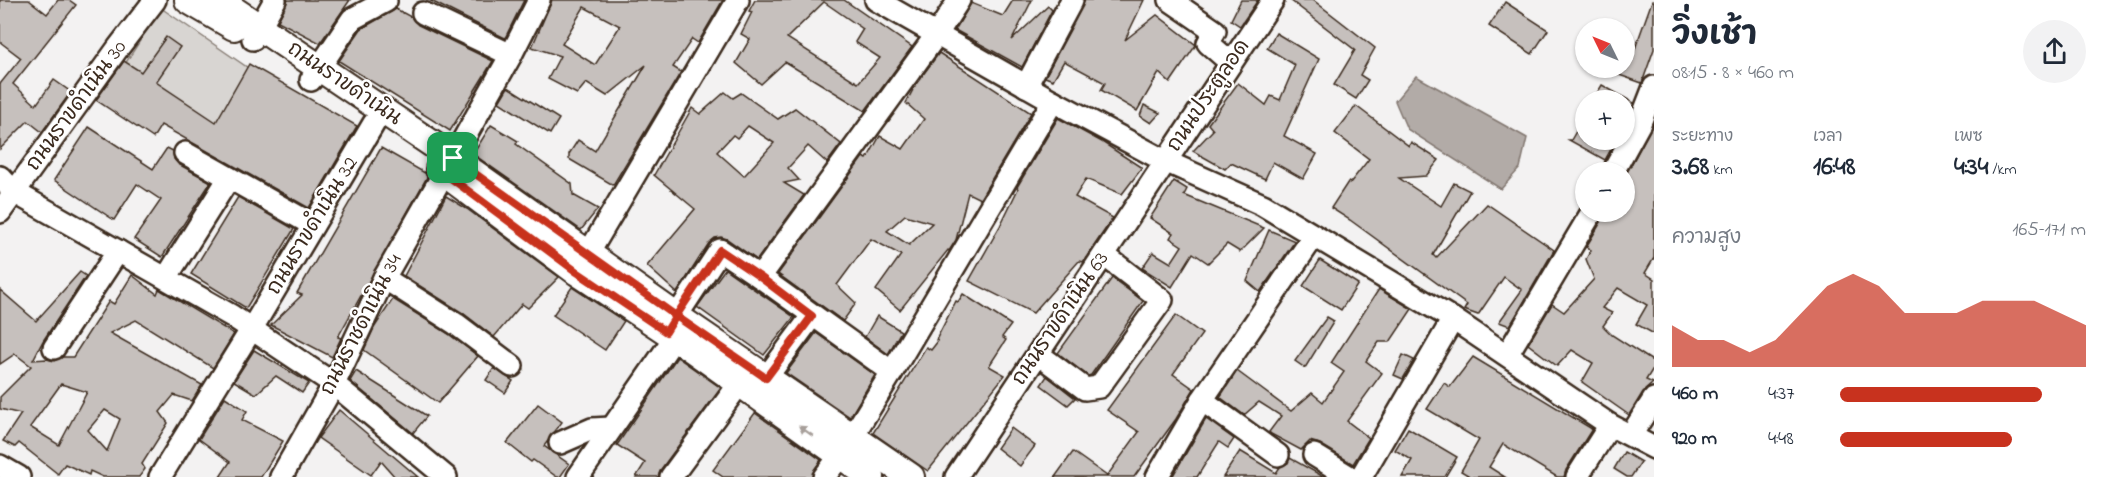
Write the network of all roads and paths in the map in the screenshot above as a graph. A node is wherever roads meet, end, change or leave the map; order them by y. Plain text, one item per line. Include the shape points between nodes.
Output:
1 (155, 0) edge
2 (188, 0) edge
3 (219, 0) edge
4 (275, 0) edge
5 (539, 0) edge
6 (738, 0) edge
7 (876, 0) edge
8 (959, 0) edge
9 (1072, 0) edge
10 (1170, 0) edge
11 (1273, 0) edge
12 (386, 1) edge
13 (423, 13) dead end
14 (256, 33) junction
15 (936, 34) junction
16 (511, 55) junction
17 (1231, 63) junction
18 (315, 74) junction
19 (1026, 86) junction
20 (1654, 87) edge
21 (1053, 101) junction
22 (374, 123) junction
23 (1647, 127) edge
24 (184, 153) dead end
25 (1165, 162) junction
26 (1621, 162) edge
27 (448, 165) junction
28 (229, 178) junction
29 (7, 185) edge
30 (0, 212) edge
31 (1586, 222) edge
32 (314, 225) junction
33 (1314, 236) junction
34 (118, 251) junction
35 (1104, 255) junction
36 (583, 263) junction
37 (760, 277) junction
38 (166, 278) junction
39 (384, 278) junction
40 (812, 316) junction
41 (1453, 319) junction
42 (672, 328) junction
43 (251, 330) junction
44 (54, 348) dead end
45 (1038, 354) junction
46 (1507, 355) junction
47 (512, 366) dead end
48 (892, 372) junction
49 (766, 378) junction
50 (740, 383) junction
51 (334, 384) junction
52 (1654, 399) edge
53 (1202, 400) junction
54 (1610, 425) junction
55 (611, 428) junction
56 (1631, 435) junction
57 (560, 443) dead end
58 (847, 445) junction
59 (1654, 448) edge
60 (1278, 455) dead end
61 (1314, 455) dead end
62 (0, 466) edge
63 (19, 477) edge
64 (160, 477) edge
65 (280, 477) edge
66 (446, 477) edge
67 (578, 477) edge
68 (671, 477) edge
69 (824, 477) edge
70 (871, 477) edge
71 (911, 477) edge
72 (956, 477) edge
73 (1157, 477) edge
74 (1350, 477) edge
75 (1361, 477) edge
76 (1577, 477) edge

1 - 29 street, ถนนราขดำเนิน 30
2 - 14 main road, ถนนราขดำเนิน
3 - 14 main road, ถนนราขดำเนิน
4 - 14 street
5 - 16 street, ถนนราชดำเนิน 34
6 - 36 street
7 - 15 street
8 - 15 street
9 - 19 street
10 - 17 street via 1215,30 1208,43
11 - 17 street, ถนนประตูลอด
12 - 18 street via 352,19
13 - 16 street
14 - 18 main road, ถนนราขดำเนิน
15 - 19 street
15 - 37 street
16 - 27 street, ถนนราชดำเนิน 34
17 - 25 street, ถนนประตูลอด
18 - 22 main road, ถนนราขดำเนิน
18 - 27 main road, ถนนราขดำเนิน
19 - 21 street
20 - 23 street
21 - 25 street
21 - 48 street
22 - 27 main road, ถนนราขดำเนิน
22 - 32 street, ถนนราขดำเนิน 32
23 - 26 street
24 - 28 street
25 - 33 street via 1263,205
25 - 35 street, ถนนราขดำเนิน 63
27 - 36 main road, ถนนราขดำเนิน
27 - 39 street, ถนนราชดำเนิน 34
28 - 32 street
28 - 38 street
29 - 30 street, ถนนราขดำเนิน 30
29 - 34 street
31 - 46 street
32 - 43 street, ถนนราขดำเนิน 32
33 - 41 street
33 - 53 street
34 - 38 street
34 - 44 street
35 - 45 street, ถนนราขดำเนิน 63
35 - 45 street via 1162,300 1100,387 1085,389
36 - 42 main road, ถนนราขดำเนิน
37 - 40 street
37 - 42 street via 720,250
38 - 43 street
39 - 47 street
39 - 51 street, ถนนราชดำเนิน 34
40 - 48 street
40 - 49 street
41 - 46 street
41 - 75 street
42 - 49 main road, ถนนราขดำเนิน
42 - 50 main road, ถนนราขดำเนิน
42 - 55 street
43 - 51 street
43 - 64 street, ถนนราขดำเนิน 32
45 - 72 street, ถนนราขดำเนิน 63
46 - 54 street
48 - 58 street
49 - 58 main road, ถนนราขดำเนิน
58 -> 50 main road, ถนนราขดำเนิน
50 - 68 street
51 - 65 street, ถนนราชดำเนิน 34
51 - 66 street
52 - 56 street
53 - 60 street
53 - 73 street
54 - 56 street
54 - 76 street
55 - 57 street via 592,429
55 - 67 street
56 - 59 street
58 - 69 street
58 - 70 main road, ถนนราขดำเนิน
58 - 71 main road, ถนนราขดำเนิน
61 - 74 street
62 - 63 street

